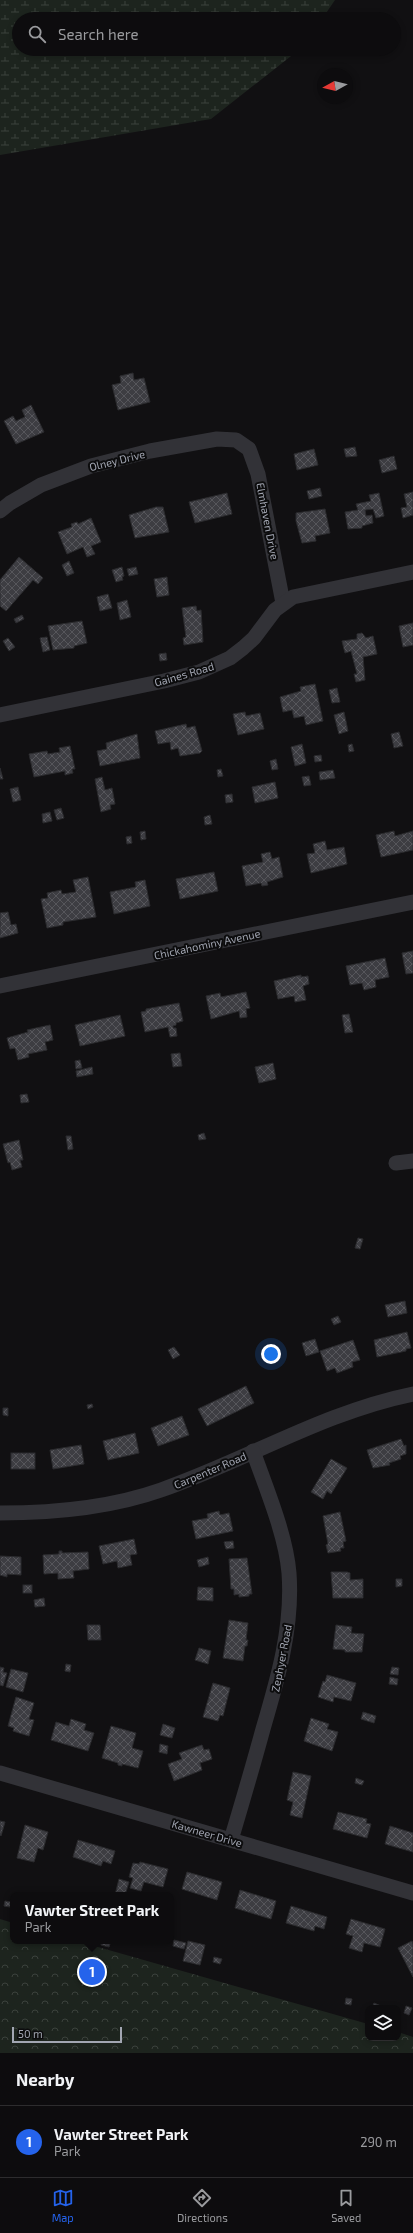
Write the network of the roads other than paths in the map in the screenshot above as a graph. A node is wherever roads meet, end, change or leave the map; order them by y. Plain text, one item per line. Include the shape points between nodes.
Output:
1 (242, 444) joint
2 (0, 511) edge
3 (413, 572) edge
4 (283, 603) junction
5 (0, 715) edge
6 (413, 902) edge
7 (0, 986) edge
8 (413, 1161) edge
9 (396, 1163) dead end
10 (413, 1394) edge
11 (253, 1451) junction
12 (0, 1513) edge
13 (0, 1773) edge
14 (231, 1840) junction
15 (413, 1893) edge

1 - 2 street, Olney Drive via 230,438 217,439 150,451 91,466 41,485 10,502
1 - 4 street, Elmhaven Drive via 249,449 258,474
3 - 4 street, Gaines Road via 293,597
4 - 5 street, Gaines Road via 254,638 230,658 217,665 164,681
6 - 7 street, Chickahominy Avenue
8 - 9 street
10 - 11 street, Carpenter Road via 346,1412
11 - 12 street, Carpenter Road via 201,1475 136,1498 87,1508
11 - 14 street, Zephyer Road via 272,1503 286,1556 289,1573 289,1610 286,1642 278,1678
13 - 14 street, Kawneer Drive
14 - 15 street, Kawneer Drive

